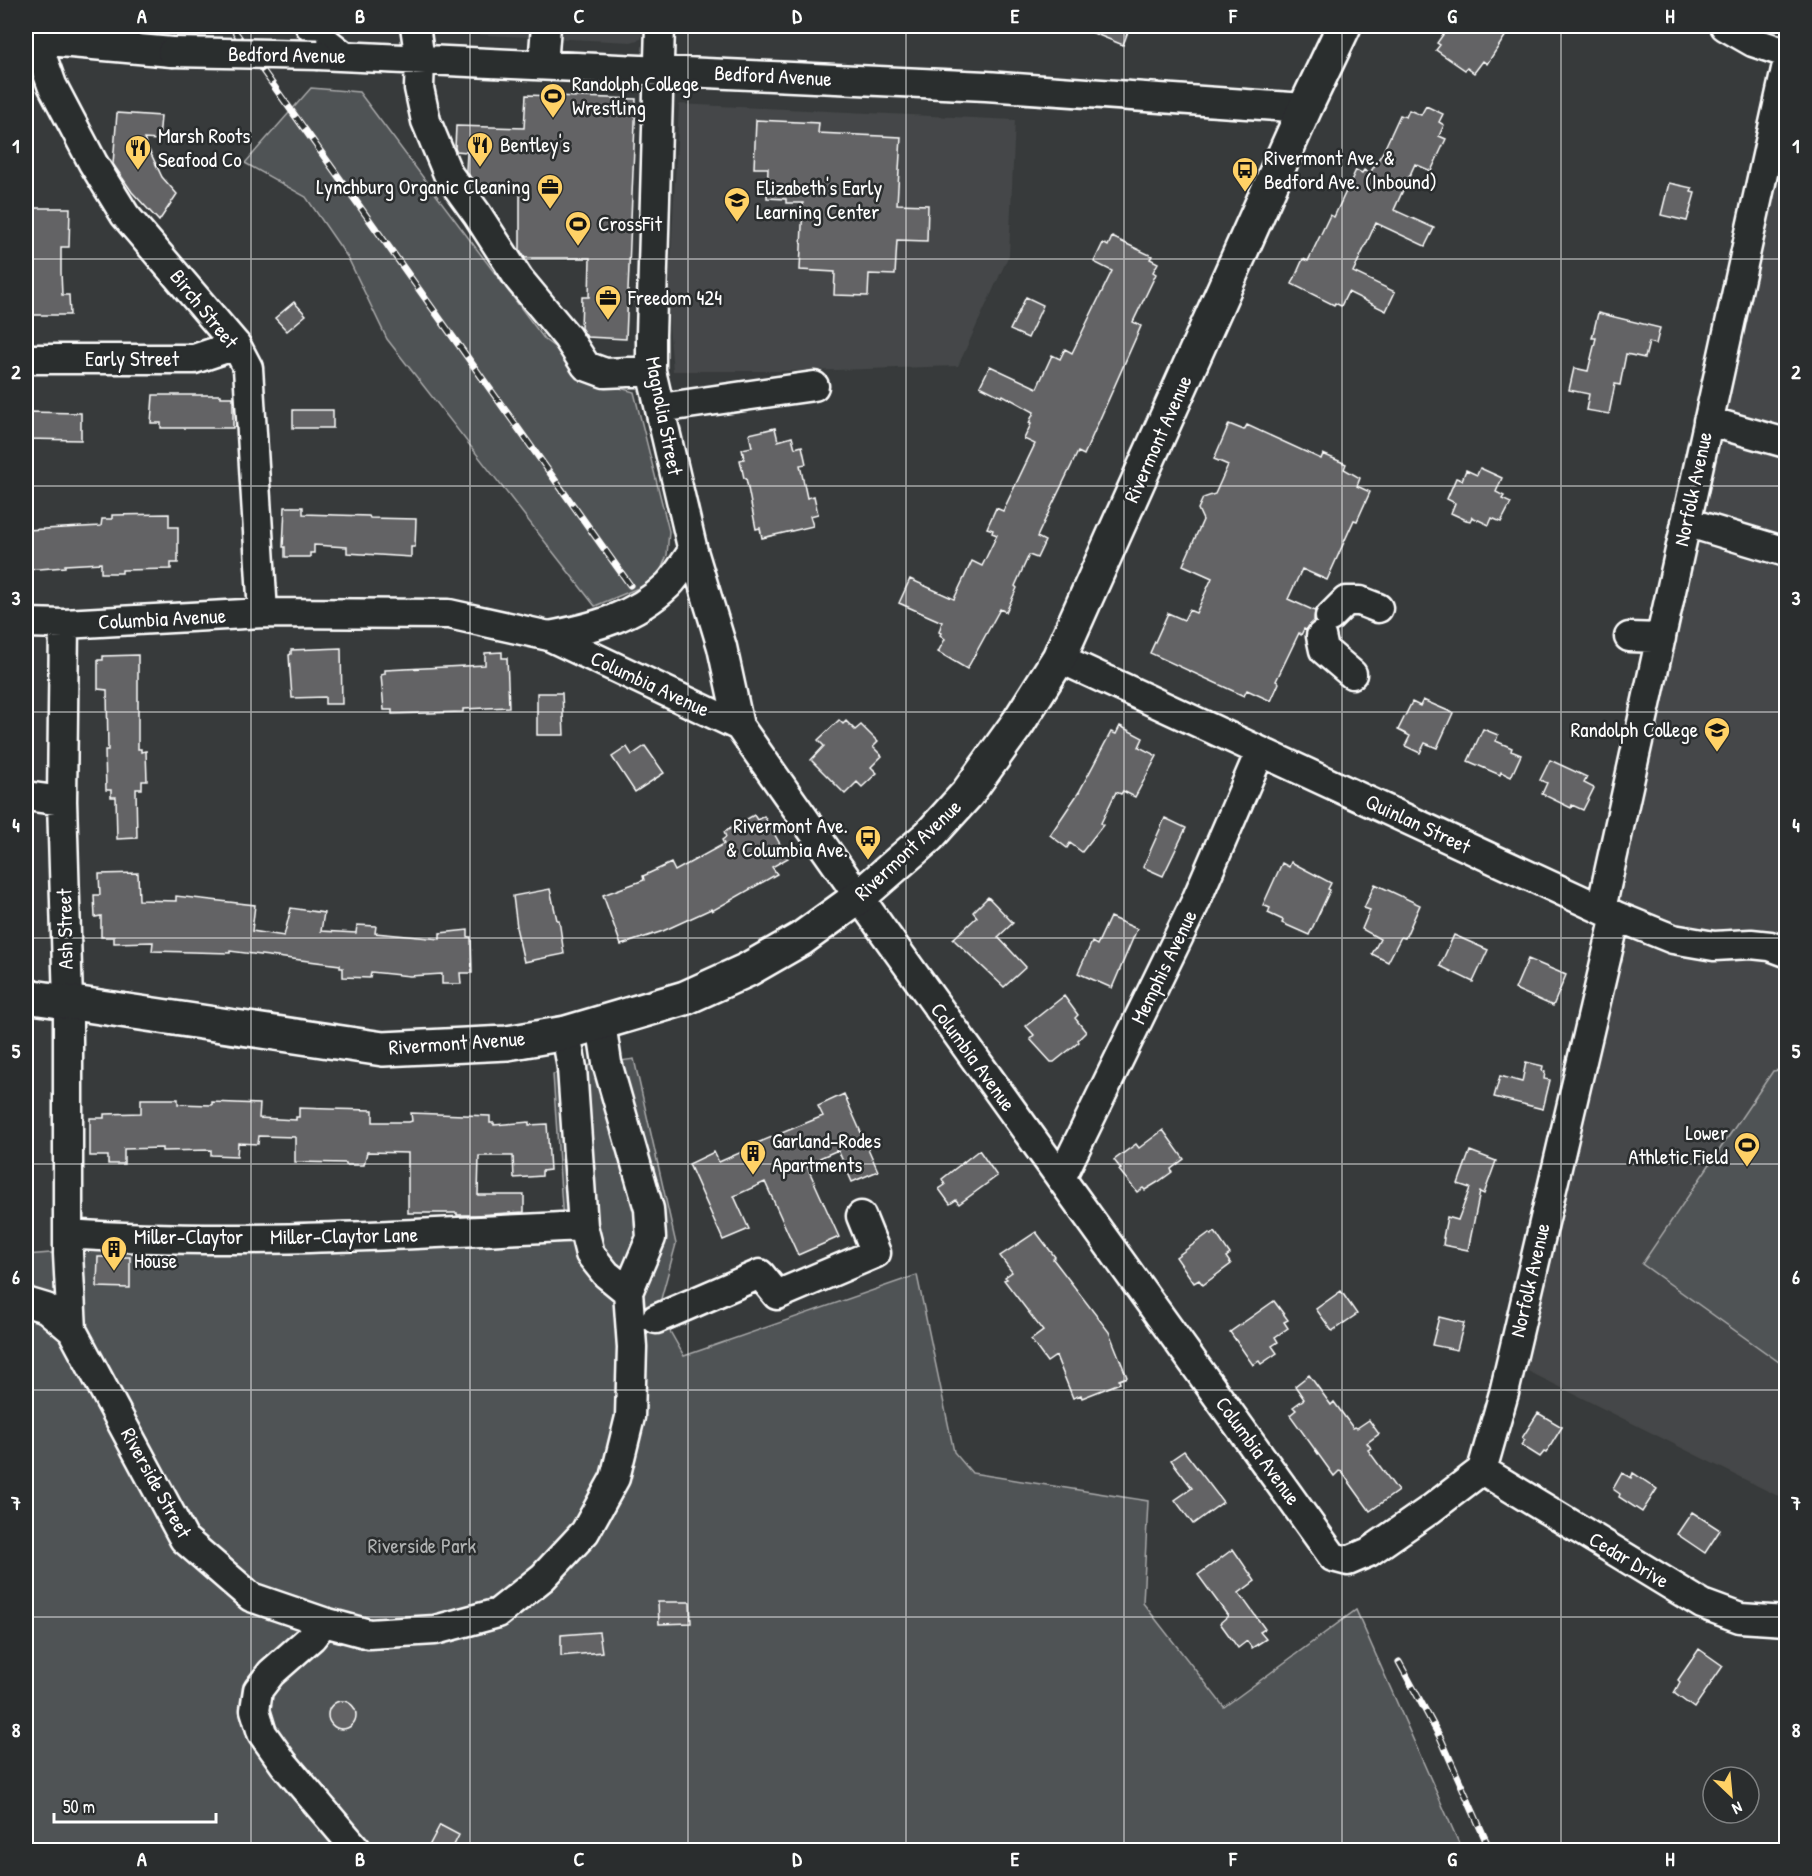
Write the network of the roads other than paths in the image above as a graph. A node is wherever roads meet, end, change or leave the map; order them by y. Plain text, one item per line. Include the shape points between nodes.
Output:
1 (310, 26) edge
2 (415, 26) edge
3 (546, 26) edge
4 (660, 26) edge
5 (1344, 26) edge
6 (1725, 26) edge
7 (30, 35) edge
8 (1786, 53) edge
9 (331, 56) junction
10 (420, 60) junction
11 (543, 65) junction
12 (1786, 69) edge
13 (657, 71) junction
14 (1305, 108) junction
15 (236, 345) junction
16 (26, 359) edge
17 (651, 371) junction
18 (814, 386) dead end
19 (660, 408) junction
20 (1708, 421) junction
21 (1786, 443) edge
22 (1686, 522) junction
23 (693, 551) junction
24 (1786, 552) edge
25 (1378, 608) dead end
26 (263, 614) junction
27 (26, 623) edge
28 (64, 624) junction
29 (549, 636) junction
30 (1629, 637) dead end
31 (1661, 638) junction
32 (1059, 658) junction
33 (1352, 674) dead end
34 (739, 726) junction
35 (1260, 752) junction
36 (26, 796) edge
37 (62, 801) junction
38 (860, 897) junction
39 (1609, 912) junction
40 (1786, 952) edge
41 (26, 996) edge
42 (68, 1002) junction
43 (600, 1023) junction
44 (566, 1032) junction
45 (1061, 1178) junction
46 (861, 1216) dead end
47 (583, 1226) junction
48 (68, 1234) junction
49 (628, 1292) junction
50 (26, 1302) edge
51 (656, 1319) dead end
52 (72, 1330) junction
53 (1482, 1470) junction
54 (1786, 1621) edge
55 (324, 1622) junction
56 (357, 1851) edge

1 - 9 street
2 - 10 street
3 - 11 street
4 - 13 street, Magnolia Street
5 - 14 main road, Rivermont Avenue
6 - 8 street via 1753,42
7 - 9 street, Bedford Avenue, bridge via 171,52
7 - 15 street, Birch Street via 93,163 125,215
9 - 10 street, Bedford Avenue
10 - 11 street, Bedford Avenue
10 - 17 street via 419,88 426,121 448,174 519,279 586,366 605,373
11 - 13 street, Bedford Avenue
12 - 20 street, Norfolk Avenue
13 - 14 street, Bedford Avenue via 986,86
13 - 17 street, Magnolia Street
14 - 32 main road, Rivermont Avenue
15 - 16 street, Early Street via 194,358
15 - 26 street, Birch Street via 249,368
17 - 19 street, Magnolia Street
18 - 19 street
19 - 23 street, Magnolia Street
20 - 21 street
20 - 22 street, Norfolk Avenue
22 - 24 street
22 - 31 street, Norfolk Avenue
23 - 29 street, Columbia Avenue via 668,584 633,611 590,628
23 - 34 street, Magnolia Street via 722,647
25 - 33 street via 1346,601 1325,627 1324,650
26 - 28 street, Columbia Avenue
26 - 29 street, Columbia Avenue via 449,614
27 - 28 street, Columbia Avenue
28 - 37 street, Ash Street
29 - 34 street, Columbia Avenue
30 - 31 street
31 - 39 street, Norfolk Avenue
32 - 35 street, Quinlan Street
32 - 38 main road, Rivermont Avenue via 967,794 929,836
34 - 38 street, Columbia Avenue
35 - 39 street, Quinlan Street
35 - 45 street, Memphis Avenue via 1195,903
36 - 37 street
37 - 42 street, Ash Street
38 - 43 main road, Rivermont Avenue via 801,939 747,970 685,998
38 - 45 street, Columbia Avenue
39 - 40 street, Quinlan Street via 1672,939 1714,946 1770,946
39 - 53 street, Norfolk Avenue via 1504,1393
41 - 42 main road, Rivermont Avenue
42 - 44 main road, Rivermont Avenue via 383,1049 507,1043
42 - 48 street, Ash Street
43 - 44 main road, Rivermont Avenue
43 - 49 street via 607,1063 649,1209 651,1238
44 - 47 street via 573,1068
45 - 53 street, Columbia Avenue via 1333,1557 1348,1561 1369,1552
46 - 51 street via 876,1252 777,1295 760,1275
47 - 48 street, Miller-Claytor Lane via 357,1238 136,1239
47 - 49 street via 591,1254 606,1274
48 - 52 street, Riverside Street
49 - 55 street, Riverside Street via 632,1347 630,1418 615,1478 585,1532 543,1576 498,1612 435,1630 369,1634
50 - 52 street via 46,1308
52 - 55 street, Riverside Street via 184,1539 251,1597
53 - 54 street, Cedar Drive via 1702,1604 1740,1618
55 - 56 street via 271,1673 258,1690 255,1710 262,1733 284,1764

